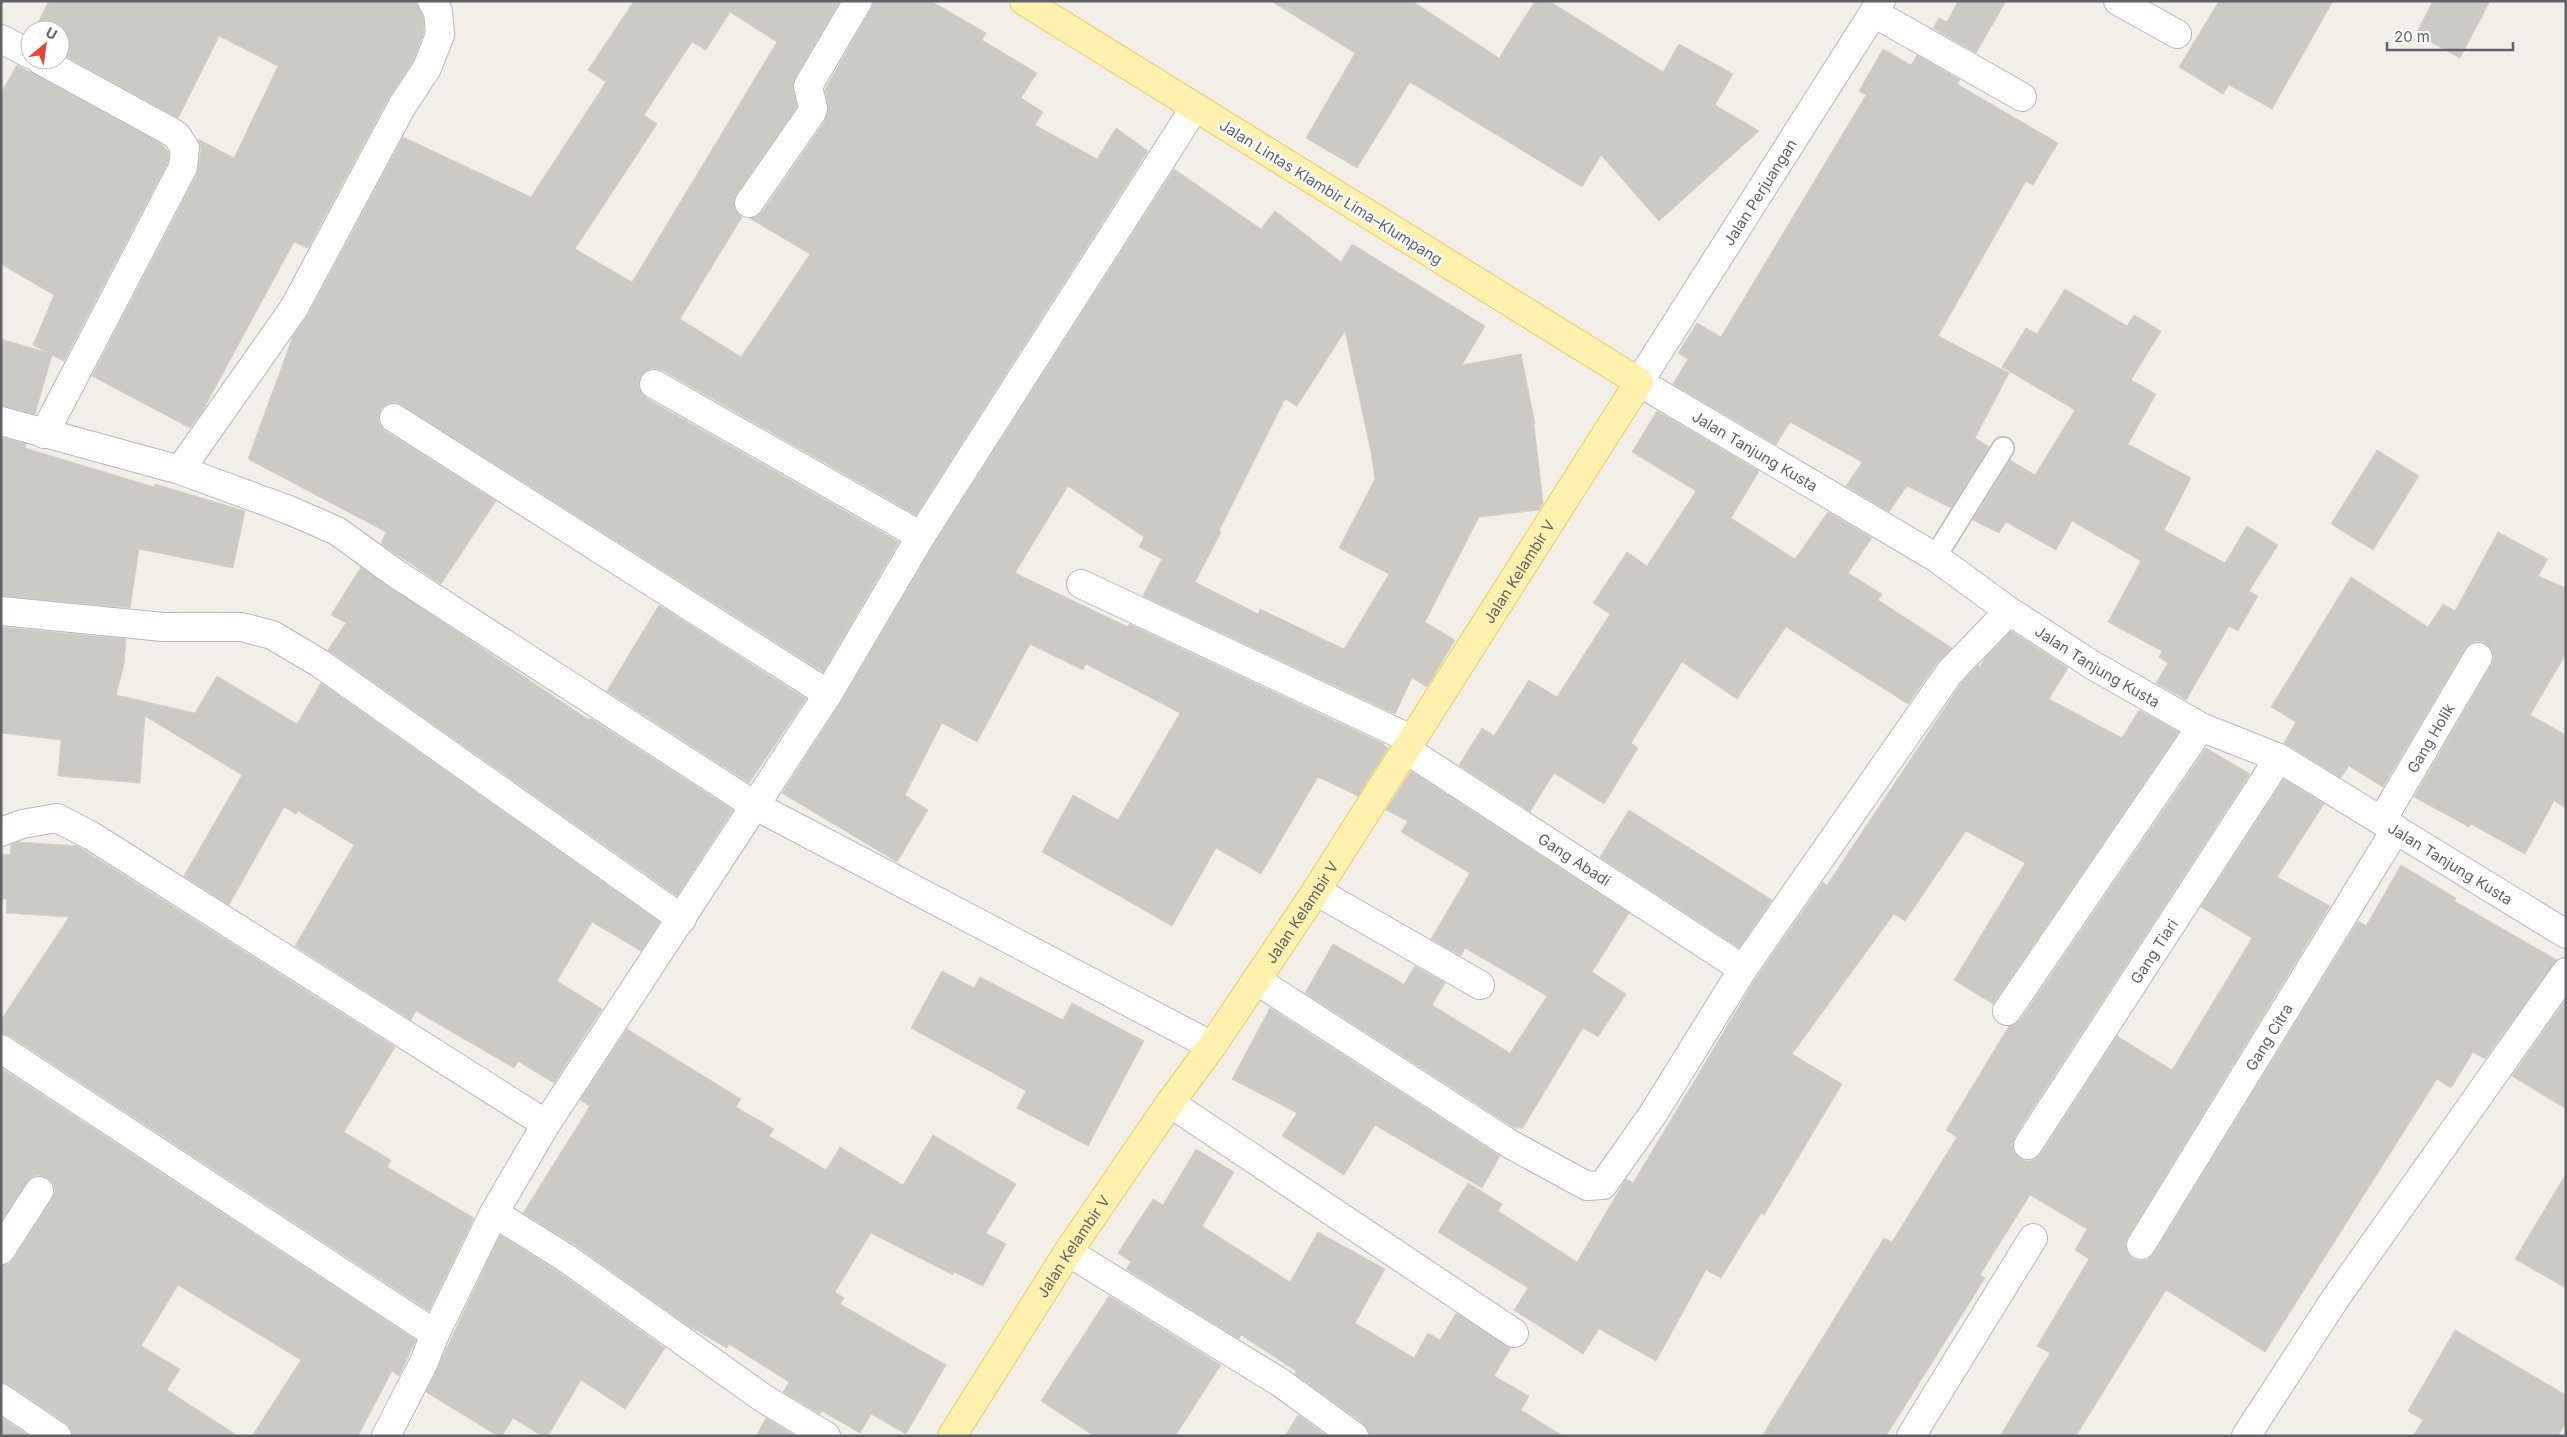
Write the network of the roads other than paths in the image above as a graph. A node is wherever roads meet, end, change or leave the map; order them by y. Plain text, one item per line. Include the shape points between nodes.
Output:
1 (432, 1) edge
2 (858, 1) edge
3 (1024, 1) edge
4 (2118, 1) edge
5 (1877, 7) edge
6 (2177, 34) dead end
7 (1, 38) edge
8 (20, 48) edge
9 (58, 70) edge
10 (2022, 97) dead end
11 (1195, 108) junction
12 (749, 203) dead end
13 (1639, 382) junction
14 (654, 384) dead end
15 (394, 418) dead end
16 (1, 421) edge
17 (44, 434) junction
18 (2003, 448) dead end
19 (180, 470) junction
20 (921, 536) junction
21 (1935, 557) junction
22 (1081, 584) dead end
23 (1, 611) edge
24 (2009, 611) junction
25 (2478, 657) dead end
26 (828, 694) junction
27 (2201, 727) junction
28 (1409, 745) junction
29 (2279, 758) junction
30 (754, 804) junction
31 (2389, 825) junction
32 (1, 832) edge
33 (1316, 891) junction
34 (682, 919) junction
35 (2566, 934) edge
36 (1742, 969) junction
37 (2566, 972) edge
38 (1256, 980) junction
39 (1480, 985) dead end
40 (2007, 1011) dead end
41 (1212, 1046) junction
42 (1, 1048) edge
43 (1170, 1102) junction
44 (546, 1124) junction
45 (2028, 1145) dead end
46 (39, 1191) dead end
47 (494, 1213) junction
48 (2033, 1238) dead end
49 (2141, 1245) dead end
50 (1, 1250) edge
51 (1068, 1252) junction
52 (1514, 1333) dead end
53 (435, 1334) junction
54 (1, 1398) edge
55 (57, 1436) edge
56 (386, 1436) edge
57 (826, 1436) edge
58 (952, 1436) edge
59 (1354, 1436) edge
60 (1911, 1436) edge
61 (2246, 1436) edge

1 - 19 street via 438,11 440,35 427,68 402,106 294,308
2 - 12 street via 808,86 812,112
3 - 11 main road, Jalan Lintas Klambir Lima–Klumpang
4 - 6 street
5 - 10 street
5 - 13 street, Jalan Perjuangan
7 - 8 street
9 - 17 street via 178,136 184,148 183,167 160,215
11 - 13 main road, Jalan Lintas Klambir Lima–Klumpang
11 - 20 street
13 - 21 street, Jalan Tanjung Kusta
13 - 28 main road, Jalan Kelambir V
14 - 20 street
15 - 26 street
16 - 17 street
17 - 19 street
18 - 21 lane
19 - 30 street via 337,531 395,573
20 - 26 street
21 - 24 street, Jalan Tanjung Kusta
22 - 28 street, Gang Abadi
23 - 34 street via 162,628 242,627 272,635 321,664
24 - 27 street, Jalan Tanjung Kusta via 2094,666
24 - 36 street via 1950,672
25 - 31 street, Gang Holik
26 - 30 street
27 - 29 street, Jalan Tanjung Kusta
27 - 40 street
28 - 33 main road, Jalan Kelambir V
28 - 36 street, Gang Abadi
29 - 31 street, Jalan Tanjung Kusta
29 - 45 street, Gang Tiari
30 - 34 street
30 - 41 street
31 - 35 street, Jalan Tanjung Kusta
31 - 49 street, Gang Citra
32 - 44 street via 22,824 57,818 90,835
33 - 38 main road, Jalan Kelambir V
33 - 39 street
34 - 44 street
36 - 38 street via 1653,1114 1603,1185 1594,1187 1586,1186 1510,1144
37 - 61 street via 2334,1299
38 - 41 main road, Jalan Kelambir V
41 - 43 main road, Jalan Kelambir V
42 - 53 street
43 - 51 main road, Jalan Kelambir V
43 - 52 street
44 - 47 street
46 - 50 street
47 - 53 street
47 - 57 street via 582,1269 763,1398
48 - 60 street
51 - 58 main road, Jalan Kelambir V
51 - 59 street via 1281,1382
53 - 56 street
54 - 55 street

